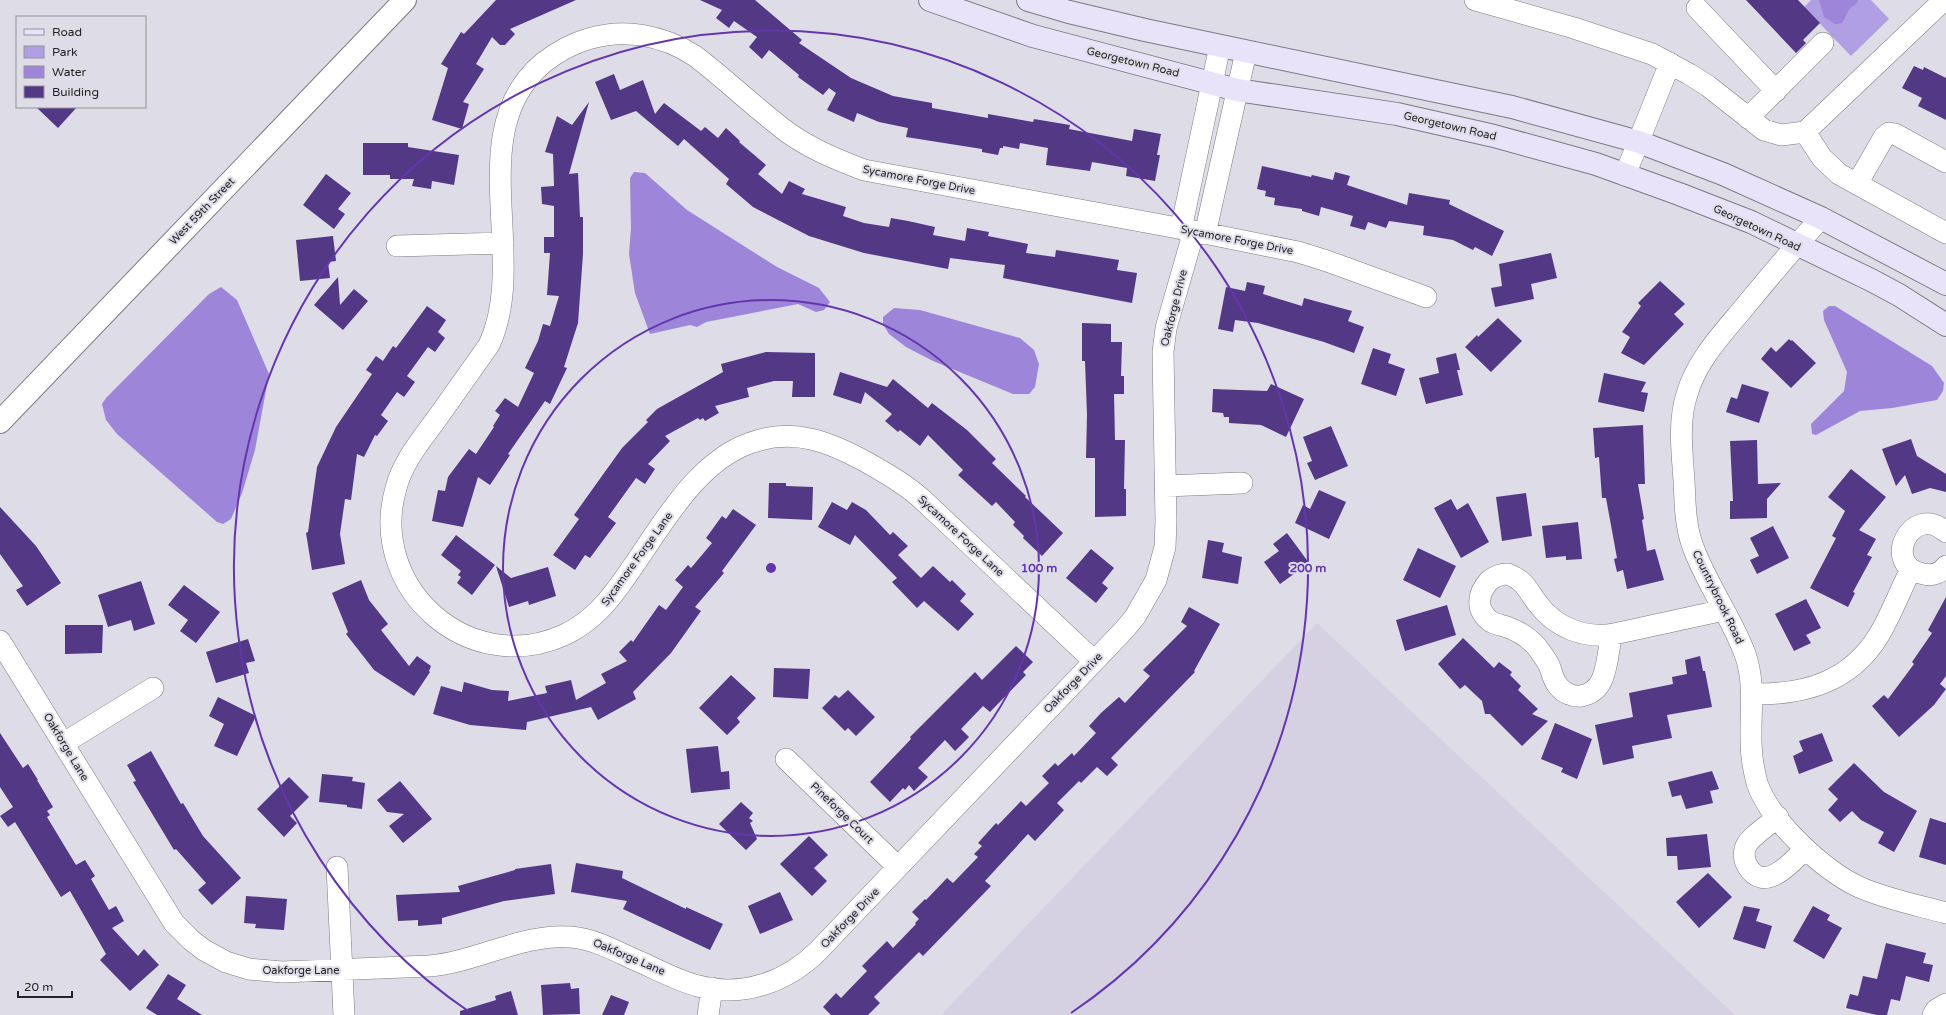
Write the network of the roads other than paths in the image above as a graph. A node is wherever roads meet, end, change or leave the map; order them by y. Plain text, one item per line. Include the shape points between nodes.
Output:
1 (404, 0) edge
2 (930, 0) edge
3 (1028, 0) edge
4 (1944, 0) edge
5 (1480, 1) edge
6 (1697, 8) dead end
7 (1822, 43) dead end
8 (1220, 46) junction
9 (1246, 52) junction
10 (1670, 63) junction
11 (1212, 83) junction
12 (1237, 90) junction
13 (1776, 91) junction
14 (1748, 118) junction
15 (1805, 132) junction
16 (1639, 142) junction
17 (1946, 162) edge
18 (1625, 175) junction
19 (1857, 184) junction
20 (1821, 218) junction
21 (1193, 231) junction
22 (1946, 233) edge
23 (503, 243) junction
24 (397, 246) dead end
25 (1796, 246) junction
26 (1946, 284) edge
27 (1426, 297) dead end
28 (1946, 324) edge
29 (0, 422) edge
30 (1242, 483) dead end
31 (1165, 486) junction
32 (1946, 532) edge
33 (1946, 566) edge
34 (1911, 569) junction
35 (1724, 610) junction
36 (1614, 634) junction
37 (0, 641) edge
38 (1094, 662) junction
39 (153, 688) dead end
40 (1751, 694) junction
41 (64, 743) junction
42 (786, 760) dead end
43 (1778, 817) junction
44 (1805, 849) junction
45 (337, 867) dead end
46 (898, 867) junction
47 (1946, 912) edge
48 (342, 970) junction
49 (712, 988) junction
50 (1946, 1004) edge
51 (344, 1015) edge
52 (708, 1015) edge
53 (1933, 1015) edge

1 - 29 street, West 59th Street
2 - 11 main road, Georgetown Road via 1033,36
3 - 8 main road via 1077,14
4 - 15 street
5 - 10 street via 1615,40
6 - 13 street
7 - 13 street
8 - 9 main road
8 - 11 street
9 - 12 street, Oakforge Drive
9 - 16 main road via 1512,107
10 - 14 street via 1708,86
10 - 16 street
11 - 12 main road, Georgetown Road
11 - 21 street
12 - 18 main road, Georgetown Road via 1397,114 1494,136 1596,164
12 - 21 street, Oakforge Drive
13 - 14 street
14 - 15 street via 1764,130 1780,135
15 - 19 street via 1829,166
16 - 18 street
16 - 20 main road via 1723,174
17 - 19 street via 1889,132
18 - 25 main road, Georgetown Road via 1751,222
19 - 22 street
20 - 25 street, Countrybrook Road
20 - 26 main road
21 - 23 street, Sycamore Forge Drive via 864,170 826,155 790,134 702,61 681,47 650,36 626,34 601,35 562,49 536,69 521,88 510,110 502,142
21 - 27 street, Sycamore Forge Drive via 1308,255
21 - 31 street, Oakforge Drive via 1166,328 1163,352
23 - 24 street
23 - 38 street, Sycamore Forge Lane via 502,300 496,331 489,345 412,452 397,482 392,507 392,540 402,572 418,601 443,623 474,639 498,645 548,641 571,632 601,609 612,596 689,488 706,469 749,443 790,436 824,442 840,448 905,485
25 - 28 main road, Georgetown Road via 1892,291
25 - 35 street, Countrybrook Road via 1717,340 1689,387 1684,403 1681,427 1689,534
30 - 31 street
31 - 38 street, Oakforge Drive via 1166,538 1156,580 1135,617
32 - 34 street via 1935,525 1927,524 1915,527 1908,534 1902,552
33 - 34 street via 1938,573 1927,575
34 - 40 street via 1879,635 1857,662 1836,677 1813,688 1787,693
35 - 36 street
35 - 40 street, Countrybrook Road via 1747,660
36 - 36 street via 1604,676 1596,690 1586,695 1572,696 1558,687 1547,661 1532,642 1486,617 1479,602 1481,592 1484,586 1498,575 1508,574 1522,581 1541,608 1559,624 1591,636
37 - 41 street, Oakforge Lane
38 - 46 street, Oakforge Drive
39 - 41 street
40 - 43 street, Countrybrook Road via 1754,770 1764,797
41 - 48 street, Oakforge Lane via 164,909 190,940 222,960 249,969 282,972
42 - 46 street, Pineforge Court
43 - 44 street, Countrybrook Road
43 - 44 street via 1745,847 1745,860 1751,871 1768,878 1777,874
44 - 47 street, Countrybrook Road via 1835,873 1857,886 1896,900
45 - 48 street
46 - 49 street, Oakforge Drive via 818,952 793,973 746,989
48 - 49 street, Oakforge Lane via 438,966 528,941 570,937 596,942 688,983
48 - 51 street
49 - 52 street
50 - 53 street

